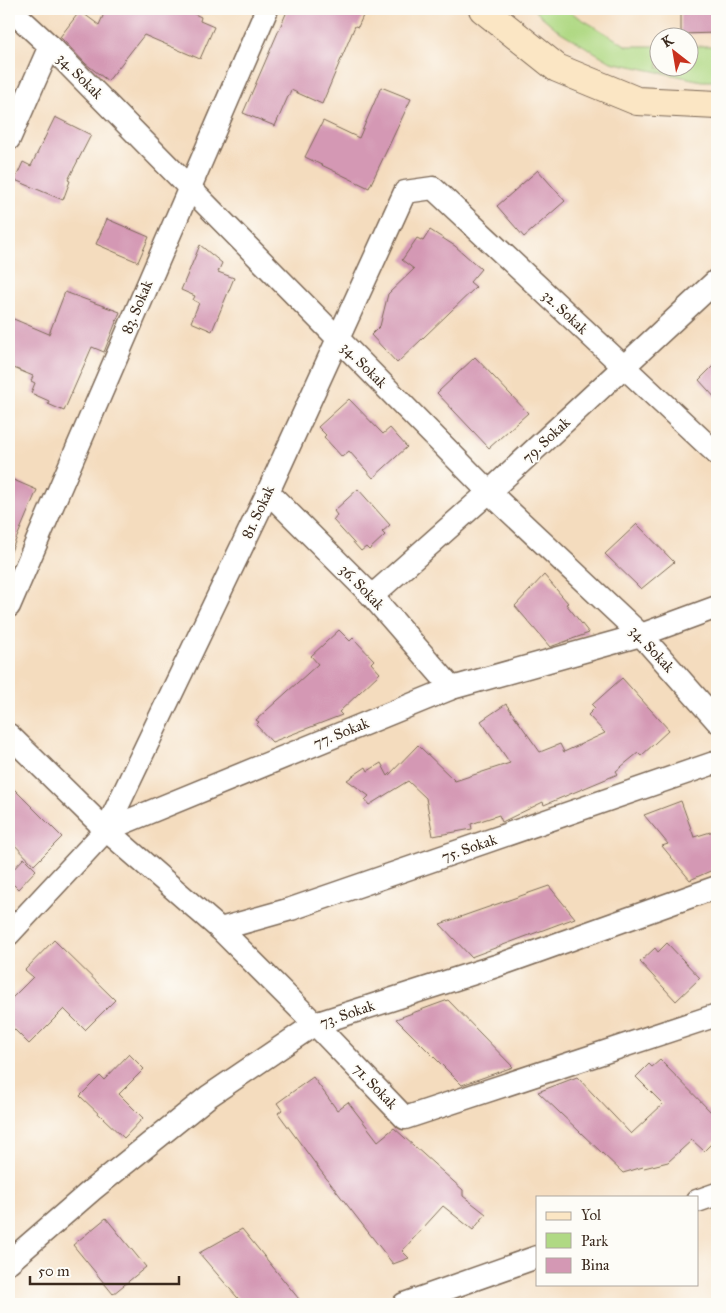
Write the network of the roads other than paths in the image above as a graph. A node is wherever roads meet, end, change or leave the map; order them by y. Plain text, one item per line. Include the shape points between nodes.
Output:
1 (10, 9) edge
2 (267, 9) edge
3 (483, 9) edge
4 (50, 46) junction
5 (717, 105) edge
6 (9, 139) edge
7 (189, 187) junction
8 (405, 192) joint
9 (717, 280) edge
10 (338, 339) junction
11 (624, 368) junction
12 (717, 454) edge
13 (268, 492) junction
14 (489, 492) junction
15 (372, 596) junction
16 (9, 606) edge
17 (717, 607) edge
18 (641, 635) junction
19 (452, 688) junction
20 (717, 721) edge
21 (9, 735) edge
22 (717, 762) edge
23 (106, 830) junction
24 (717, 887) edge
25 (220, 929) junction
26 (9, 934) edge
27 (717, 1015) edge
28 (316, 1024) junction
29 (717, 1194) edge
30 (698, 1201) edge
31 (536, 1257) edge
32 (9, 1262) edge
33 (404, 1304) edge

1 - 4 street, 34. Sokak
2 - 7 street, 83. Sokak
3 - 5 main road via 557,68 628,98
4 - 6 street
4 - 7 street, 34. Sokak
7 - 10 street, 34. Sokak
7 - 16 street, 83. Sokak
8 - 10 street, 81. Sokak
8 - 11 street, 32. Sokak via 432,188
9 - 11 street, 79. Sokak
10 - 13 street, 81. Sokak
10 - 14 street, 34. Sokak
11 - 12 street, 32. Sokak
11 - 14 street, 79. Sokak
13 - 15 street, 36. Sokak
13 - 23 street, 81. Sokak
14 - 15 street, 79. Sokak
14 - 18 street, 34. Sokak
15 - 19 street, 36. Sokak
17 - 18 street, 77. Sokak
18 - 19 street, 77. Sokak
18 - 20 street, 34. Sokak
19 - 23 street, 77. Sokak
21 - 23 street, 71. Sokak
22 - 25 street, 75. Sokak via 292,909
23 - 25 street, 71. Sokak
23 - 26 street, 77. Sokak
24 - 28 street, 73. Sokak via 496,966
25 - 28 street, 71. Sokak
27 - 28 street, 71. Sokak via 406,1118
28 - 32 street, 73. Sokak via 209,1096
29 - 30 street
31 - 33 street

